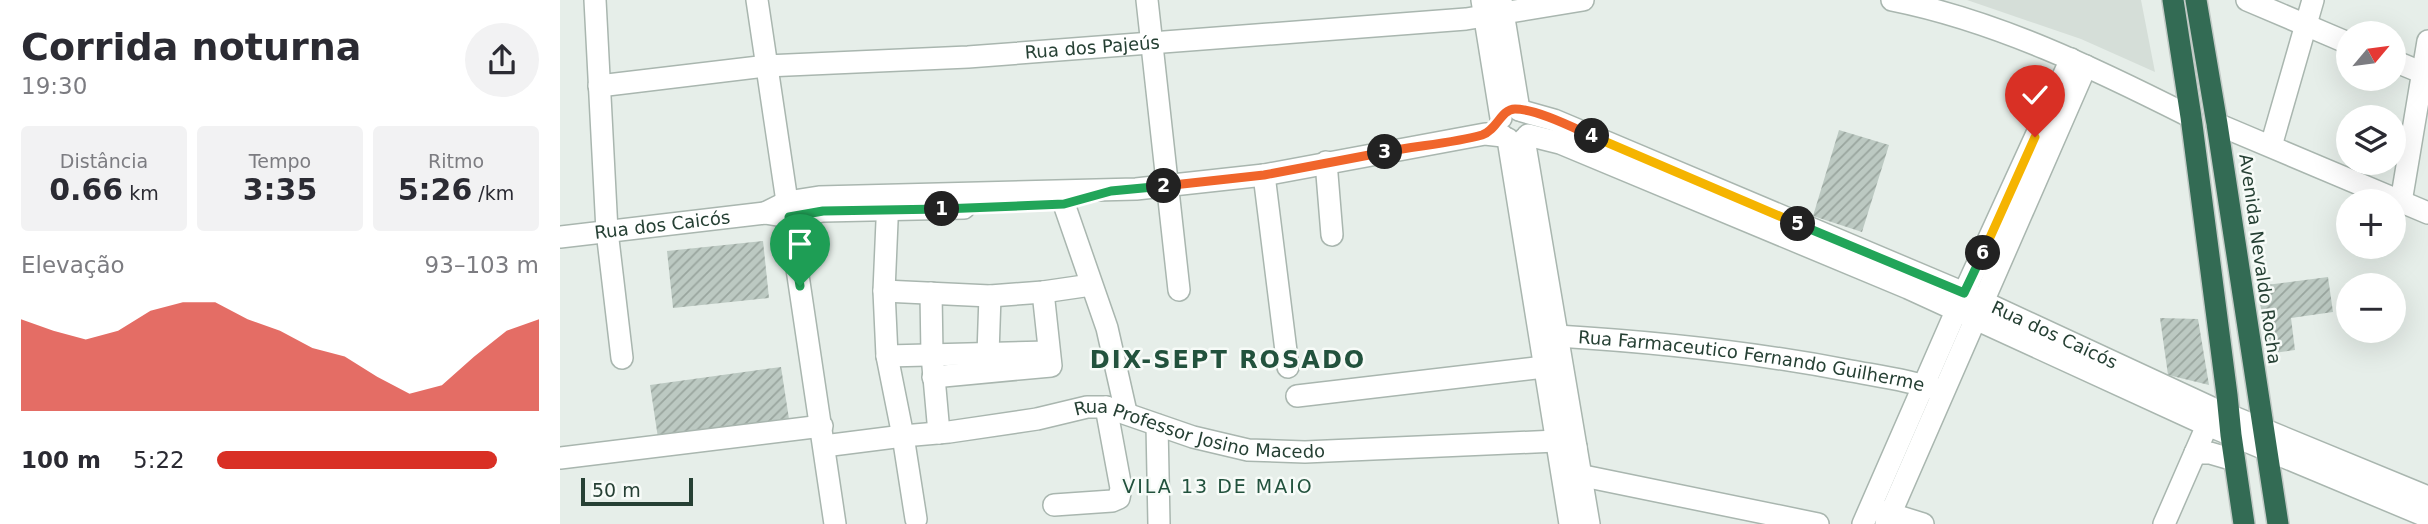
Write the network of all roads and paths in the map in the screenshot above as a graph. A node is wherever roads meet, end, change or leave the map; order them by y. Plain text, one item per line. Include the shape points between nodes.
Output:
1 (595, 0) edge
2 (757, 0) edge
3 (1147, 0) edge
4 (1583, 0) edge
5 (1892, 0) edge
6 (2173, 0) edge
7 (2196, 0) edge
8 (2247, 0) edge
9 (2313, 0) edge
10 (1493, 7) edge
11 (2305, 24) junction
12 (2336, 38) edge
13 (2428, 41) edge
14 (1152, 44) junction
15 (2078, 63) junction
16 (766, 66) junction
17 (2406, 66) edge
18 (2425, 74) edge
19 (599, 86) junction
20 (2191, 117) junction
21 (2217, 124) junction
22 (1510, 127) junction
23 (2271, 146) junction
24 (1326, 162) junction
25 (1264, 175) junction
26 (1167, 186) junction
27 (2371, 189) edge
28 (2403, 189) edge
29 (1111, 191) junction
30 (888, 202) junction
31 (1064, 204) junction
32 (2406, 204) edge
33 (788, 209) junction
34 (2428, 214) edge
35 (607, 230) junction
36 (1332, 235) dead end
37 (560, 237) edge
38 (1091, 285) junction
39 (1179, 290) dead end
40 (884, 291) junction
41 (1043, 292) junction
42 (931, 293) junction
43 (990, 296) junction
44 (1970, 307) junction
45 (1557, 335) junction
46 (1048, 352) junction
47 (988, 354) junction
48 (887, 356) junction
49 (622, 358) dead end
50 (932, 366) junction
51 (1288, 367) dead end
52 (1544, 367) junction
53 (1933, 388) junction
54 (1297, 396) dead end
55 (1116, 410) junction
56 (2220, 421) junction
57 (1157, 425) junction
58 (939, 433) junction
59 (823, 436) junction
60 (903, 436) junction
61 (2264, 439) junction
62 (1566, 444) junction
63 (2195, 453) junction
64 (560, 458) edge
65 (2234, 460) junction
66 (1571, 474) junction
67 (2428, 498) edge
68 (1054, 505) dead end
69 (1878, 517) edge
70 (2428, 517) edge
71 (914, 522) edge
72 (835, 524) edge
73 (1159, 524) edge
74 (1570, 524) edge
75 (1589, 524) edge
76 (1818, 524) edge
77 (1923, 524) edge
78 (2164, 524) edge
79 (2244, 524) edge
80 (2278, 524) edge

1 - 19 street
2 - 16 street
3 - 14 street
4 - 10 street, Rua dos Pajeús
5 - 15 street via 1951,14
6 - 20 highway
7 - 21 highway, Avenida Nevaldo Rocha
8 - 11 street
9 - 11 street
10 - 14 street, Rua dos Pajeús
10 - 22 street
11 - 12 street
11 - 23 street
13 - 18 street
14 - 16 street, Rua dos Pajeús
14 - 26 street
15 - 20 street
15 - 44 street
16 - 19 street, Rua dos Pajeús
16 - 33 street
17 - 18 street
18 - 28 street
19 - 35 street
20 - 56 highway
21 - 23 street
21 - 61 highway, Avenida Nevaldo Rocha
22 - 24 street, Rua dos Caicós
22 - 44 street, Rua dos Caicós
22 - 45 street
22 - 52 street
23 - 27 street
24 - 25 street, Rua dos Caicós
24 - 36 street
25 - 26 street, Rua dos Caicós
25 - 51 street
26 - 29 street, Rua dos Caicós
26 - 39 street
29 - 30 street, Rua dos Caicós
29 - 31 street, Rua dos Caicós
30 - 31 street, Rua dos Caicós
30 - 33 street, Rua dos Caicós via 823,211
30 - 40 street
31 - 38 street
32 - 34 street
33 - 35 street, Rua dos Caicós
33 - 59 street
35 - 37 street, Rua dos Caicós
35 - 49 street
38 - 41 street
38 - 55 street via 1114,352
40 - 42 street
40 - 48 street
41 - 43 street
41 - 46 street
42 - 43 street
42 - 50 street
43 - 47 street
44 - 53 street
44 - 56 street, Rua dos Caicós
45 - 53 street, Rua Farmaceutico Fernando Guilherme via 1737,352
45 - 62 street
46 - 47 street
46 - 50 street via 1051,366
47 - 50 street
48 - 50 street
48 - 60 street
50 - 58 street
52 - 54 street
52 - 62 street
53 - 69 street
55 - 57 street, Rua Professor Josino Macedo
55 - 58 street, Rua Professor Josino Macedo via 1087,407
55 - 68 street via 1119,498
56 - 61 street, Rua dos Caicós
56 - 63 street
56 - 65 highway
57 - 62 street, Rua Professor Josino Macedo via 1224,445 1273,452
57 - 73 street
58 - 60 street, Rua Professor Josino Macedo
59 - 60 street, Rua Professor Josino Macedo
59 - 64 street, Rua Professor Josino Macedo
59 - 72 street
60 - 71 street
61 - 67 street, Rua dos Caicós
61 - 70 street, Rua dos Caicós
61 - 80 highway, Avenida Nevaldo Rocha
62 - 66 street
63 - 65 street
63 - 78 street
65 - 79 highway
66 - 74 street
66 - 75 street
66 - 76 street
69 - 77 street

